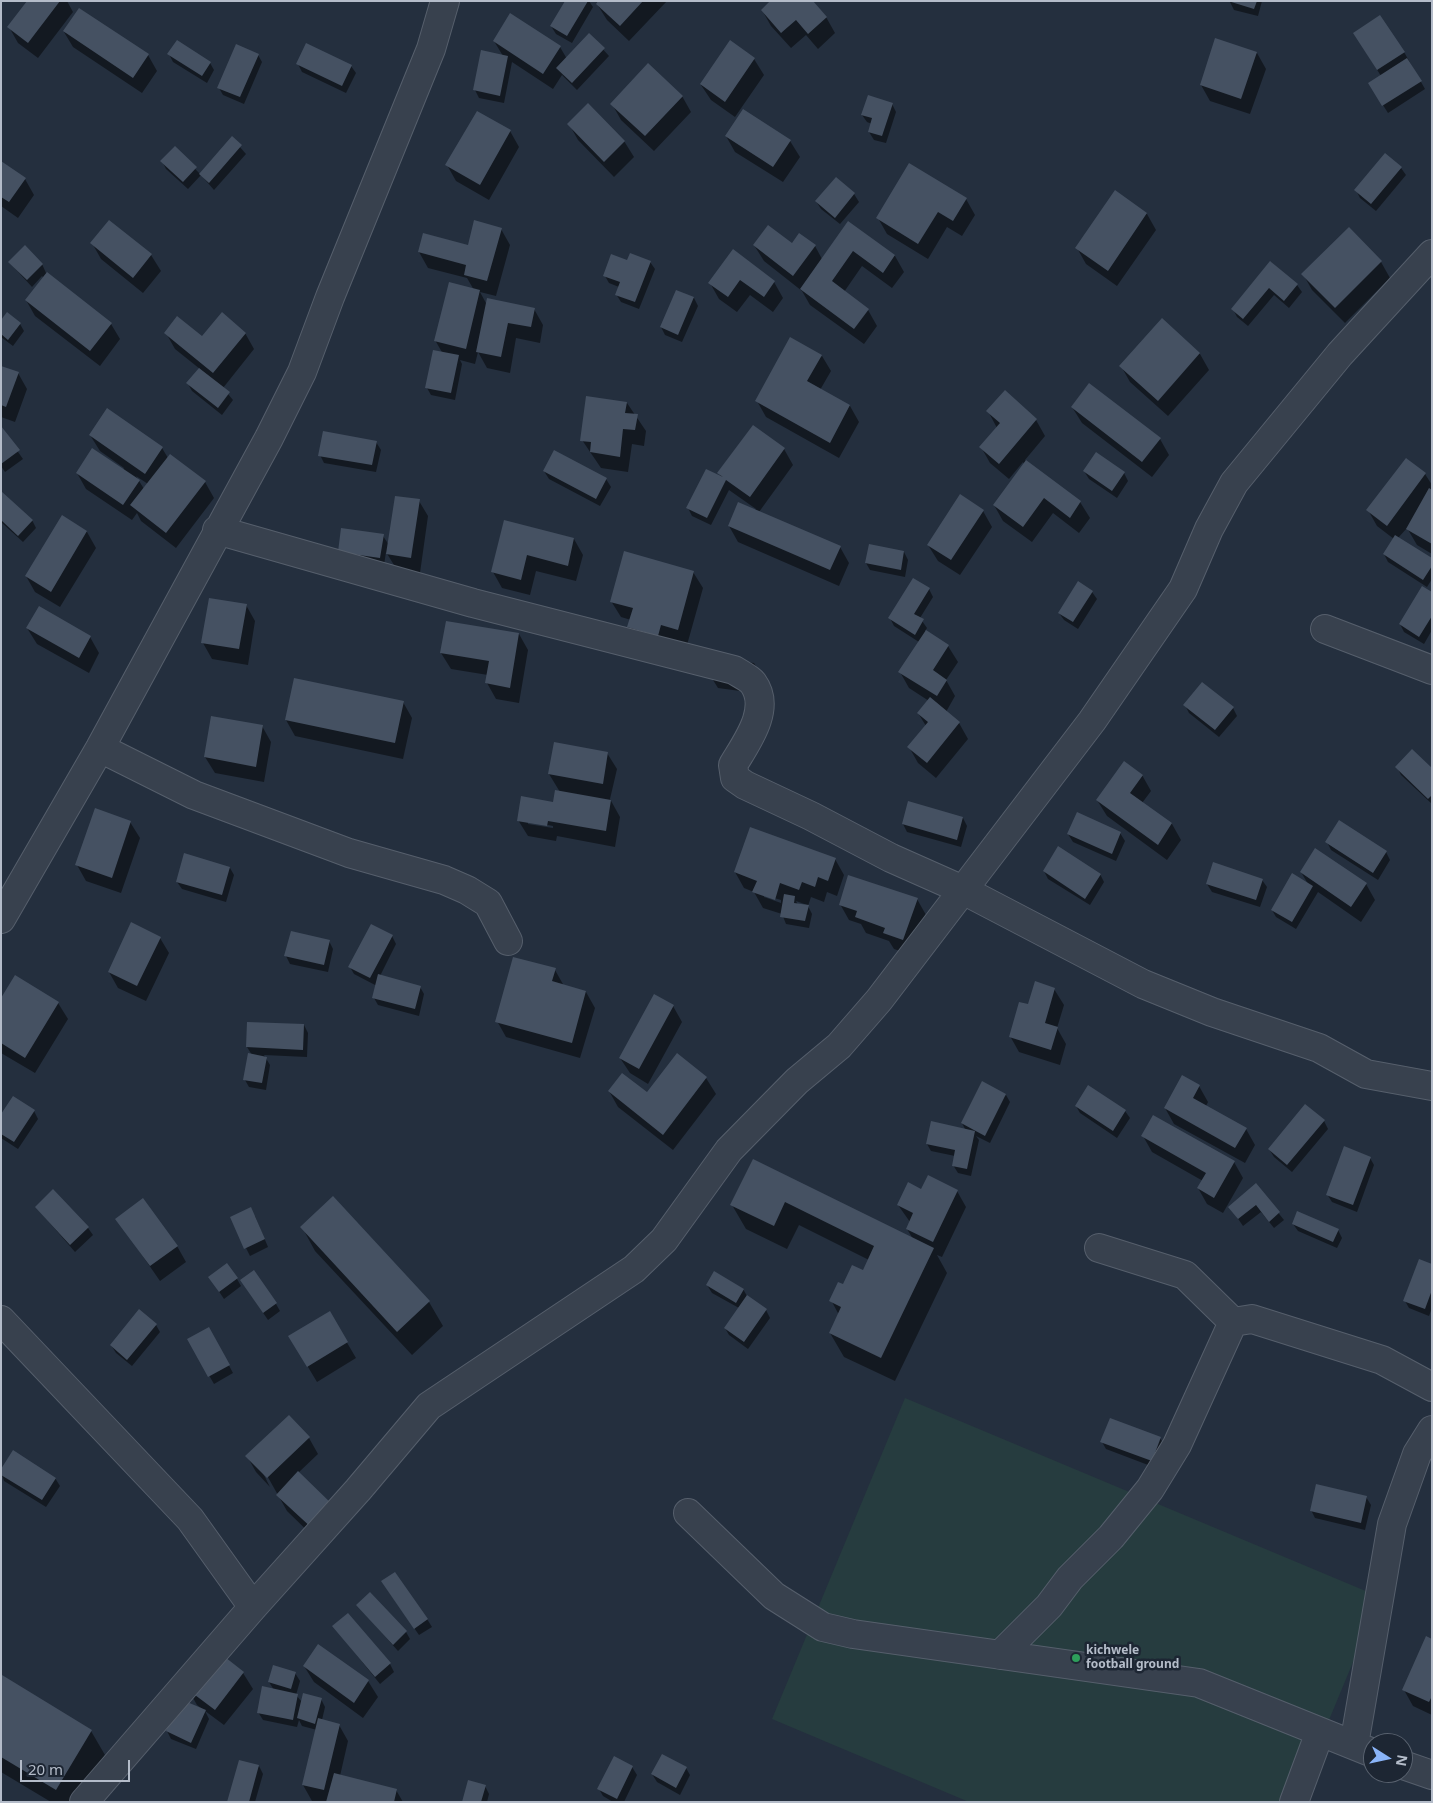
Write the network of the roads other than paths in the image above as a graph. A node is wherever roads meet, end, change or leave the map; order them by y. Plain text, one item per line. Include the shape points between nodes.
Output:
1 (445, 1) edge
2 (1432, 254) edge
3 (217, 530) junction
4 (1325, 629) dead end
5 (1432, 670) edge
6 (100, 748) junction
7 (964, 890) junction
8 (1, 919) edge
9 (508, 941) dead end
10 (1432, 1086) edge
11 (1099, 1248) dead end
12 (1, 1320) edge
13 (1233, 1322) junction
14 (1432, 1387) edge
15 (1432, 1430) edge
16 (688, 1513) dead end
17 (253, 1607) junction
18 (1000, 1655) junction
19 (1320, 1732) junction
20 (1365, 1733) edge
21 (1363, 1749) edge
22 (1413, 1768) edge
23 (1432, 1775) edge
24 (87, 1801) edge
25 (1294, 1802) edge

1 - 3 street via 431,49 302,372
2 - 7 street via 1340,354 1234,483 1209,529 1183,589 1092,721
3 - 6 street
3 - 7 street via 473,603 734,670 753,683 760,702 755,728 733,765 735,778 891,858
4 - 5 street
6 - 8 street
6 - 9 street via 194,795 349,854 444,880 467,890 488,903
7 - 10 street via 1160,991 1319,1048 1366,1074
7 - 17 street via 844,1040 797,1081 729,1150 664,1240 634,1268 429,1406
11 - 13 street via 1185,1276
12 - 17 street via 190,1518
13 - 14 street via 1252,1319 1382,1360
13 - 18 street via 1177,1445 1150,1489 1049,1606
15 - 20 street via 1418,1454 1392,1524
16 - 18 street via 774,1596 823,1627
17 - 24 street
18 - 19 street via 1199,1684
19 - 21 street
19 - 25 street
22 - 23 street

